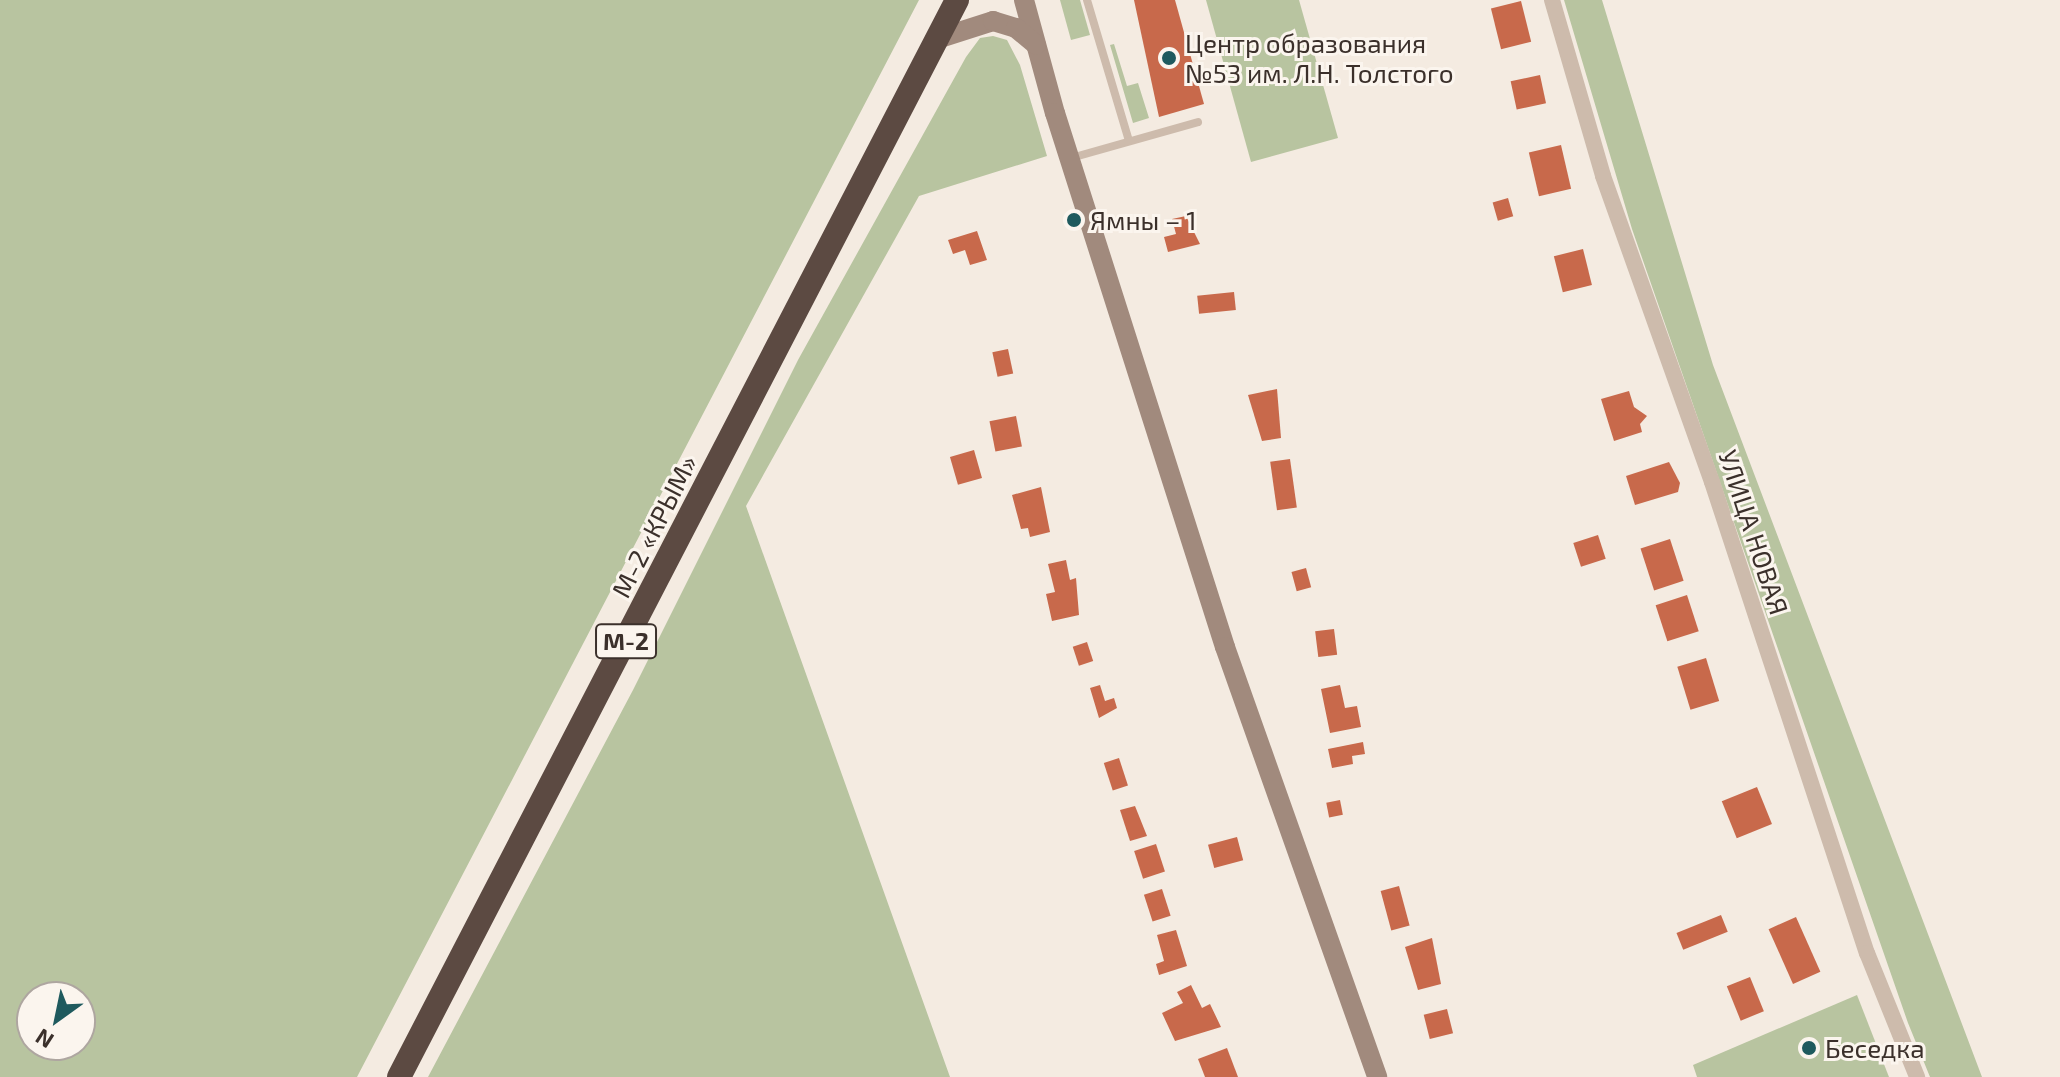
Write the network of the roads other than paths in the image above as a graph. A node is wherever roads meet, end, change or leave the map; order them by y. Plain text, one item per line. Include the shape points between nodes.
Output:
1 (957, 0) edge
2 (1024, 0) edge
3 (1087, 0) edge
4 (1552, 0) edge
5 (937, 39) junction
6 (1036, 45) junction
7 (1198, 122) dead end
8 (1129, 141) junction
9 (1070, 158) junction
10 (399, 1077) edge
11 (1377, 1077) edge
12 (1917, 1077) edge

1 - 5 highway, М-2 «КРЫМ» / М-2
2 - 6 main road
3 - 8 lane
4 - 12 street, УЛИЦА НОВАЯ via 1603,176 1712,482 1867,953
5 - 6 main road via 993,21 1016,28
5 - 10 highway, М-2 «КРЫМ» / М-2
6 - 9 main road
7 - 8 lane
8 - 9 lane
9 - 11 main road via 1225,647

